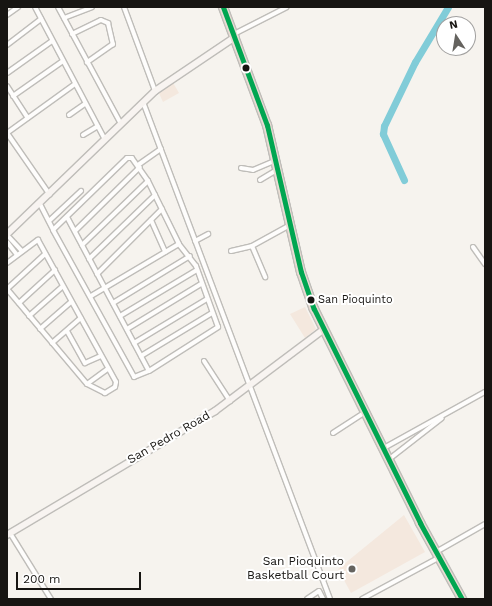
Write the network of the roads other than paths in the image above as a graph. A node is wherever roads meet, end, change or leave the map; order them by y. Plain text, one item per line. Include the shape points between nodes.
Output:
1 (18, 7) edge
2 (35, 7) edge
3 (58, 7) edge
4 (92, 7) edge
5 (124, 7) edge
6 (223, 7) edge
7 (287, 7) edge
8 (7, 15) edge
9 (64, 18) junction
10 (41, 19) junction
11 (72, 34) junction
12 (235, 36) junction
13 (52, 41) junction
14 (7, 45) edge
15 (63, 61) junction
16 (87, 62) junction
17 (7, 73) edge
18 (75, 84) junction
19 (7, 86) edge
20 (155, 91) junction
21 (13, 96) junction
22 (143, 102) junction
23 (85, 104) junction
24 (69, 115) dead end
25 (28, 118) junction
26 (121, 124) junction
27 (98, 126) junction
28 (7, 133) edge
29 (83, 135) dead end
30 (105, 140) junction
31 (161, 149) junction
32 (276, 160) junction
33 (139, 166) junction
34 (241, 168) dead end
35 (278, 169) junction
36 (260, 180) dead end
37 (148, 181) junction
38 (81, 191) dead end
39 (51, 195) junction
40 (155, 195) junction
41 (40, 204) junction
42 (162, 209) junction
43 (67, 217) junction
44 (151, 220) junction
45 (49, 221) junction
46 (290, 225) junction
47 (53, 230) junction
48 (75, 232) junction
49 (208, 234) dead end
50 (7, 235) edge
51 (195, 241) junction
52 (7, 242) edge
53 (179, 244) junction
54 (82, 245) junction
55 (252, 246) junction
56 (473, 247) dead end
57 (22, 251) junction
58 (231, 251) dead end
59 (166, 252) junction
60 (45, 254) junction
61 (17, 255) junction
62 (190, 256) junction
63 (89, 259) junction
64 (7, 264) edge
65 (485, 264) edge
66 (55, 270) junction
67 (196, 270) junction
68 (97, 274) junction
69 (265, 277) dead end
70 (201, 284) junction
71 (63, 286) junction
72 (104, 288) junction
73 (7, 289) edge
74 (90, 296) junction
75 (207, 299) junction
76 (71, 302) junction
77 (18, 303) junction
78 (113, 303) junction
79 (212, 313) junction
80 (30, 316) junction
81 (120, 316) junction
82 (81, 318) junction
83 (40, 328) junction
84 (127, 329) junction
85 (323, 330) junction
86 (67, 331) junction
87 (52, 343) junction
88 (134, 343) junction
89 (101, 356) junction
90 (141, 356) junction
91 (204, 361) dead end
92 (108, 369) junction
93 (149, 371) junction
94 (87, 384) junction
95 (250, 386) junction
96 (485, 392) edge
97 (230, 401) junction
98 (364, 413) junction
99 (443, 416) junction
100 (428, 422) junction
101 (432, 428) junction
102 (333, 433) dead end
103 (382, 449) junction
104 (388, 460) junction
105 (485, 524) edge
106 (9, 534) edge
107 (437, 555) junction
108 (365, 598) edge
109 (51, 599) edge
110 (306, 599) edge
111 (323, 599) edge
112 (330, 599) edge
113 (462, 599) edge

1 - 8 street
2 - 10 street
3 - 9 street
4 - 9 street
5 - 20 street
6 - 12 highway
7 - 12 street
9 - 11 street
10 - 13 street
10 - 14 street
11 - 16 street
11 - 16 street via 102,20 108,23 113,44
12 - 20 street
12 - 32 highway
13 - 15 street
13 - 17 street
15 - 18 street
15 - 21 street
16 - 26 street
18 - 23 street
18 - 25 street
19 - 21 street
20 - 22 street
21 - 25 street
22 - 26 street
22 - 31 street
23 - 24 street
23 - 27 street
25 - 28 street
26 - 30 street
27 - 29 street
27 - 30 street
28 - 39 street
30 - 39 street
31 - 33 street
31 - 51 street
32 - 34 street via 252,170
32 - 35 highway
33 - 37 street
33 - 43 street via 128,158
33 - 48 street
35 - 36 street
35 - 46 highway
37 - 40 street
37 - 54 street
38 - 45 street
39 - 41 street
40 - 42 street
40 - 63 street
41 - 45 street
41 - 50 street
42 - 44 street
42 - 53 street
43 - 47 street
43 - 48 street
44 - 59 street
44 - 68 street
45 - 47 street
46 - 55 street
46 - 85 highway via 305,284
47 - 74 street
48 - 54 street
49 - 51 street
50 - 57 street
51 - 95 street
52 - 61 street
53 - 59 street
53 - 62 street
54 - 63 street
55 - 58 street
55 - 69 street
56 - 65 street
57 - 60 street via 36,240
57 - 61 street
59 - 72 street
60 - 66 street
60 - 73 street
61 - 64 street
62 - 67 street
62 - 78 street
63 - 68 street
66 - 71 street
66 - 77 street
67 - 70 street
67 - 81 street
68 - 72 street
70 - 75 street
70 - 84 street
71 - 76 street
71 - 80 street
72 - 74 street
72 - 78 street
73 - 77 street
74 - 93 street via 133,376
75 - 79 street
75 - 88 street
76 - 82 street
76 - 83 street
77 - 80 street
78 - 81 street
79 - 90 street
79 - 93 street via 217,328
80 - 83 street
81 - 84 street
82 - 86 street
82 - 89 street
83 - 87 street
84 - 88 street
85 - 95 street, San Pedro Road
85 - 98 highway
86 - 87 street
86 - 89 street via 85,363
87 - 94 street
88 - 90 street
89 - 92 street
90 - 93 street
91 - 97 street
92 - 94 street
92 - 94 street via 116,382 115,387 105,393
95 - 97 street, San Pedro Road
95 - 112 street
96 - 99 street
97 - 106 street, San Pedro Road
98 - 102 street
98 - 103 highway
99 - 100 street
99 - 101 street
100 - 101 street
100 - 103 street
101 - 104 street via 397,450
103 - 104 highway
104 - 107 highway
105 - 107 street
106 - 109 street
107 - 108 street
107 - 113 highway
110 - 111 street via 320,591

